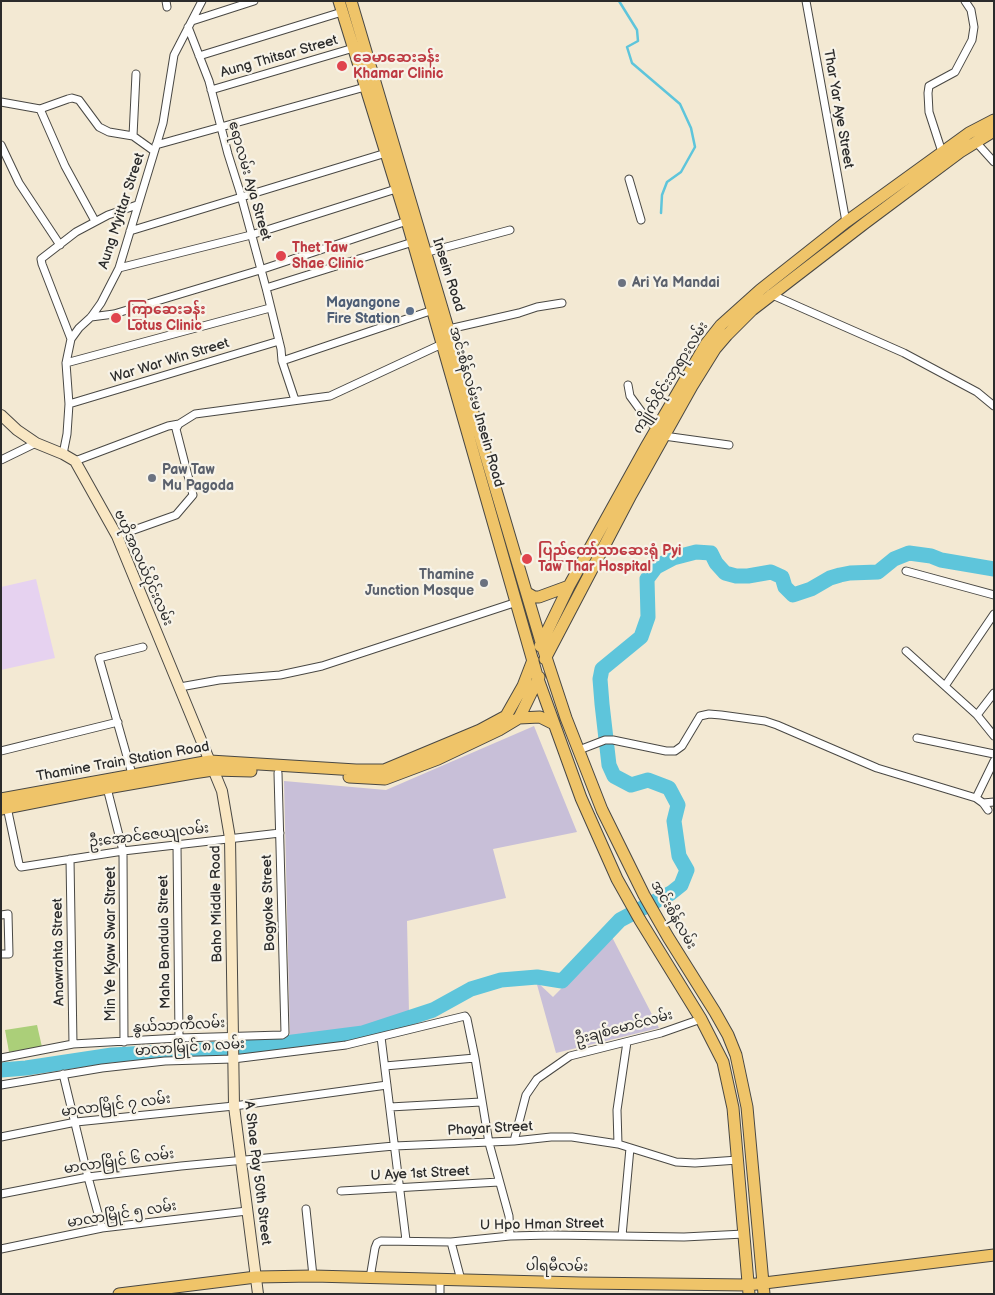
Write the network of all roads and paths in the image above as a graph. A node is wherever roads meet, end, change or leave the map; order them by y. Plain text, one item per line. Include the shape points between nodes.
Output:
1 (202, 1) edge
2 (254, 1) edge
3 (351, 1) edge
4 (806, 1) edge
5 (965, 1) edge
6 (340, 6) edge
7 (190, 24) junction
8 (358, 47) junction
9 (199, 56) junction
10 (136, 74) dead end
11 (365, 87) junction
12 (211, 90) junction
13 (1, 102) edge
14 (40, 109) junction
15 (994, 120) edge
16 (221, 128) junction
17 (994, 131) edge
18 (134, 136) junction
19 (972, 138) junction
20 (1, 145) edge
21 (155, 148) junction
22 (942, 152) junction
23 (386, 153) junction
24 (994, 162) edge
25 (10, 163) junction
26 (1, 166) edge
27 (629, 179) dead end
28 (396, 189) junction
29 (242, 198) junction
30 (137, 205) junction
31 (640, 220) dead end
32 (95, 221) junction
33 (407, 221) junction
34 (846, 222) junction
35 (510, 230) dead end
36 (130, 231) junction
37 (854, 231) junction
38 (251, 235) junction
39 (413, 242) junction
40 (60, 245) junction
41 (420, 254) junction
42 (119, 268) junction
43 (260, 270) junction
44 (266, 288) junction
45 (760, 290) junction
46 (772, 295) junction
47 (562, 303) dead end
48 (270, 308) junction
49 (437, 308) junction
50 (91, 318) junction
51 (449, 329) junction
52 (71, 339) junction
53 (279, 341) junction
54 (442, 344) junction
55 (282, 361) junction
56 (66, 363) junction
57 (628, 385) dead end
58 (295, 400) junction
59 (69, 404) junction
60 (994, 406) edge
61 (1, 415) edge
62 (178, 427) junction
63 (660, 432) junction
64 (36, 443) junction
65 (729, 445) dead end
66 (63, 454) junction
67 (1, 460) edge
68 (75, 461) junction
69 (117, 536) junction
70 (517, 557) joint
71 (906, 571) dead end
72 (569, 586) junction
73 (527, 593) junction
74 (994, 595) edge
75 (517, 602) junction
76 (994, 614) edge
77 (541, 642) junction
78 (143, 647) dead end
79 (906, 651) dead end
80 (546, 656) junction
81 (533, 660) junction
82 (538, 679) junction
83 (945, 686) junction
84 (180, 687) junction
85 (994, 693) edge
86 (977, 716) junction
87 (519, 718) junction
88 (118, 722) junction
89 (554, 724) junction
90 (994, 736) edge
91 (917, 738) dead end
92 (579, 750) junction
93 (1, 751) edge
94 (994, 754) edge
95 (994, 761) edge
96 (211, 766) junction
97 (278, 772) junction
98 (132, 774) junction
99 (120, 781) junction
100 (107, 788) junction
101 (976, 798) junction
102 (994, 802) edge
103 (983, 803) junction
104 (3, 805) edge
105 (988, 810) dead end
106 (280, 833) junction
107 (230, 838) junction
108 (177, 845) junction
109 (123, 851) junction
110 (70, 859) junction
111 (1, 914) edge
112 (1, 954) edge
113 (701, 990) junction
114 (688, 998) junction
115 (702, 1019) junction
116 (285, 1033) joint
117 (381, 1037) junction
118 (179, 1038) junction
119 (232, 1038) junction
120 (124, 1042) junction
121 (627, 1042) junction
122 (73, 1044) junction
123 (1, 1058) edge
124 (233, 1058) junction
125 (475, 1058) junction
126 (384, 1066) junction
127 (63, 1074) junction
128 (387, 1084) junction
129 (1, 1086) edge
130 (481, 1102) junction
131 (234, 1106) junction
132 (390, 1107) junction
133 (76, 1122) junction
134 (1, 1137) edge
135 (514, 1141) junction
136 (489, 1143) junction
137 (618, 1144) junction
138 (394, 1146) junction
139 (630, 1148) junction
140 (241, 1160) junction
141 (738, 1160) junction
142 (88, 1178) junction
143 (500, 1182) junction
144 (400, 1188) junction
145 (341, 1191) dead end
146 (1, 1194) edge
147 (306, 1209) dead end
148 (247, 1211) junction
149 (102, 1228) junction
150 (744, 1234) junction
151 (510, 1236) junction
152 (622, 1236) junction
153 (406, 1240) junction
154 (451, 1242) junction
155 (1, 1248) edge
156 (994, 1255) edge
157 (313, 1276) junction
158 (256, 1277) junction
159 (370, 1278) junction
160 (440, 1280) junction
161 (461, 1280) junction
162 (763, 1288) edge
163 (749, 1289) edge
164 (120, 1294) edge
165 (258, 1294) edge
166 (440, 1294) edge

1 - 7 street, Aung Myittar Street
2 - 7 street
3 - 8 main road, Insein Road
4 - 34 street, Thar Yar Aye Street
5 - 22 street via 972,10 972,40 955,72 930,86 928,93 929,112
6 - 8 main road, Insein Road
6 - 9 street
7 - 9 street, ဧရာလမ်း Aya Street
7 - 21 street, Aung Myittar Street via 174,55 163,123
8 - 11 main road, Insein Road
8 - 12 street, Aung Thitsar Street
8 - 41 main road, Insein Road
9 - 12 street, ဧရာလမ်း Aya Street
10 - 18 street
11 - 16 street
11 - 23 main road, Insein Road
12 - 16 street, ဧရာလမ်း Aya Street
13 - 14 street
14 - 18 street via 59,101 79,100 99,127
14 - 32 street via 65,166
15 - 19 main road, ကျိုက်ဝိုင်းဘုရားလမ်း
16 - 21 street
16 - 29 street, ဧရာလမ်း Aya Street
17 - 19 main road, ကျိုက်ဝိုင်းဘုရားလမ်း
18 - 21 street
19 - 22 main road, ကျိုက်ဝိုင်းဘုရားလမ်း
19 - 24 street
19 - 37 main road, ကျိုက်ဝိုင်းဘုရားလမ်း via 960,152
20 - 25 street
21 - 30 street, Aung Myittar Street
22 - 34 main road, ကျိုက်ဝိုင်းဘုရားလမ်း
23 - 28 main road, Insein Road
23 - 29 street
25 - 26 street
25 - 40 street
27 - 31 street
28 - 33 main road, Insein Road
28 - 38 street
29 - 36 street
29 - 38 street, ဧရာလမ်း Aya Street
30 - 32 street
30 - 36 street, Aung Myittar Street
32 - 40 street
33 - 39 main road, အင်းစိန်လမ်းမ Insein Road
33 - 43 street
34 - 37 main road
34 - 45 main road, ကျိုက်ဝိုင်းဘုရားလမ်း
35 - 41 street
36 - 42 street, Aung Myittar Street
37 - 46 main road, ကျိုက်ဝိုင်းဘုရားလမ်း
38 - 42 street
38 - 43 street, ဧရာလမ်း Aya Street
39 - 41 main road, အင်းစိန်လမ်းမ Insein Road
39 - 44 street
40 - 52 street via 41,259
41 - 49 main road, အင်းစိန်လမ်းမ Insein Road
42 - 50 street, Aung Myittar Street
43 - 44 street, ဧရာလမ်း Aya Street
43 - 50 street
44 - 48 street, ဧရာလမ်း Aya Street
45 - 46 street
45 - 63 main road, ကျိုက်ဝိုင်းဘုရားလမ်း via 721,325 706,344
46 - 60 street via 904,353 977,392
46 - 63 main road, ကျိုက်ဝိုင်းဘုရားလမ်း via 752,310 716,349
47 - 51 street
48 - 53 street, ဧရာလမ်း Aya Street
48 - 56 street
49 - 51 main road, Insein Road
49 - 54 main road, အင်းစိန်လမ်းမ Insein Road
49 - 55 street
50 - 52 street, Aung Myittar Street
51 - 70 main road, Insein Road
52 - 56 street
53 - 55 street, ဧရာလမ်း Aya Street
53 - 59 street, War War Win Street
54 - 58 street via 330,396
54 - 75 main road, အင်းစိန်လမ်းမ Insein Road
55 - 58 street, ဧရာလမ်း Aya Street
56 - 59 street
57 - 63 street via 630,396
58 - 62 street via 195,414
59 - 66 street
61 - 64 street
62 - 68 street via 168,426
62 - 69 street via 193,496 176,515
63 - 65 street
63 - 72 main road, ကျိုက်ဝိုင်းဘုရားလမ်း
63 - 80 main road, ကျိုက်ဝိုင်းဘုရားလမ်း via 631,495
64 - 66 street
64 - 67 street
66 - 68 street
68 - 69 street, ဗဟိုအလယ်ပိုင်းလမ်း
69 - 84 street, ဗဟိုအလယ်ပိုင်းလမ်း
70 - 73 main road, အင်းစိန်လမ်း
71 - 74 street
72 - 73 main road via 539,597
72 - 77 main road, ကျိုက်ဝိုင်းဘုရားလမ်း
73 - 77 main road, အင်းစိန်လမ်း
75 - 81 main road
75 - 84 street via 322,666 280,675
76 - 83 street
77 - 80 main road, အင်းစိန်လမ်း
77 - 81 main road, Thamine Train Station Road
78 - 88 street via 98,658
79 - 83 street
80 - 82 main road, ကျိုက်ဝိုင်းဘုရားလမ်း
80 - 92 main road, အင်းစိန်လမ်း
81 - 82 main road
81 - 96 main road, Thamine Train Station Road via 524,686 506,716 384,770
82 - 87 main road
82 - 89 main road
83 - 86 street
84 - 96 street, ဗဟိုအလယ်ပိုင်းလမ်း
85 - 86 street
86 - 90 street
87 - 89 main road via 540,718
87 - 97 main road, Thamine Train Station Road via 446,755 385,779
88 - 93 street
88 - 98 street
89 - 114 main road via 581,798 630,902
91 - 94 street
92 - 101 street via 613,740 675,751 682,746 700,716 721,715 765,721 877,768
92 - 113 main road, အင်းစိန်လမ်း via 602,810 652,912
95 - 101 street
96 - 97 main road, Thamine Train Station Road
96 - 98 main road, Thamine Train Station Road
96 - 99 main road, Thamine Train Station Road
96 - 107 street, Baho Middle Road via 222,791
97 - 106 street, Bogyoke Street
98 - 99 main road, Thamine Train Station Road
99 - 100 main road, Thamine Train Station Road
99 - 104 main road, Thamine Train Station Road
100 - 104 main road, Thamine Train Station Road
100 - 109 street, Min Ye Kyaw Swar Street
101 - 103 street
102 - 103 street
103 - 105 street
104 - 110 street, ဦးအောင်ဇေယျလမ်း via 21,867
106 - 107 street, ဦးအောင်ဇေယျလမ်း
106 - 116 street, Bogyoke Street
107 - 108 street, ဦးအောင်ဇေယျလမ်း
107 - 119 street, Baho Middle Road
108 - 109 street, ဦးအောင်ဇေယျလမ်း
108 - 118 street, Maha Bandula Street
109 - 110 street, ဦးအောင်ဇေယျလမ်း
109 - 120 street, Min Ye Kyaw Swar Street
110 - 122 street, Anawrahta Street
111 - 112 street via 8,914 9,954
113 - 114 main road
113 - 162 main road, အင်းစိန်လမ်း via 733,1048 745,1098
114 - 115 main road
115 - 121 street, ဦးချစ်မောင်လမ်း
115 - 141 main road via 727,1075
116 - 119 street, နွယ်သာကီလမ်း
117 - 124 street, မာလာမြိုင် ၈ လမ်း via 346,1045
117 - 125 street, မာလာမြိုင် ၈ လမ်း via 465,1016
117 - 126 street
118 - 119 street, နွယ်သာကီလမ်း
118 - 120 street, နွယ်သာကီလမ်း
119 - 124 street, Baho Middle Road
120 - 122 street, နွယ်သာကီလမ်း
121 - 135 street, ဦးချစ်မောင်လမ်း via 570,1056 537,1079 526,1095
121 - 137 street via 618,1104
122 - 123 street, နွယ်သာကီလမ်း
124 - 127 street, မာလာမြိုင် ၈ လမ်း via 165,1061
124 - 131 street, A Shae Pay 50th Street
125 - 126 street
125 - 130 street
126 - 128 street
127 - 129 street, မာလာမြိုင် ၈ လမ်း
127 - 133 street
128 - 131 street, မာလာမြိုင် ၇ လမ်း
128 - 132 street
130 - 132 street
130 - 136 street
131 - 133 street, မာလာမြိုင် ၇ လမ်း
131 - 140 street, A Shae Pay 50th Street
132 - 138 street
133 - 134 street, မာလာမြိုင် ၇ လမ်း
133 - 142 street
135 - 136 street, Phayar Street
135 - 137 street, Phayar Street via 572,1137
136 - 138 street, Phayar Street
136 - 143 street
137 - 139 street, Phayar Street
138 - 140 street, Phayar Street
138 - 144 street
139 - 141 street, Phayar Street via 676,1162
139 - 152 street
140 - 142 street, မာလာမြိုင် ၆ လမ်း
140 - 148 street, A Shae Pay 50th Street
141 - 150 main road
142 - 146 street, မာလာမြိုင် ၆ လမ်း
142 - 149 street
143 - 144 street, U Aye 1st Street
143 - 151 street via 509,1216
144 - 145 street, U Aye 1st Street
144 - 153 street
147 - 157 street
148 - 149 street, မာလာမြိုင် ၅ လမ်း
148 - 158 street, A Shae Pay 50th Street
149 - 155 street, မာလာမြိုင် ၅ လမ်း
150 - 152 street, U Hpo Hman Street
150 - 163 main road
151 - 152 street, U Hpo Hman Street
151 - 154 street, U Hpo Hman Street
153 - 154 street, U Hpo Hman Street
153 - 159 street, U Hpo Hman Street via 379,1242
154 - 161 street
156 - 162 main road, ပါရမီလမ်း
157 - 158 main road, ပါရမီလမ်း
157 - 159 main road, ပါရမီလမ်း
158 - 164 main road, ပါရမီလမ်း
158 - 165 street, A Shae Pay 50th Street
159 - 160 main road, ပါရမီလမ်း
160 - 161 main road, ပါရမီလမ်း
160 - 166 street
161 - 163 main road, ပါရမီလမ်း
162 - 163 main road, ပါရမီလမ်း

